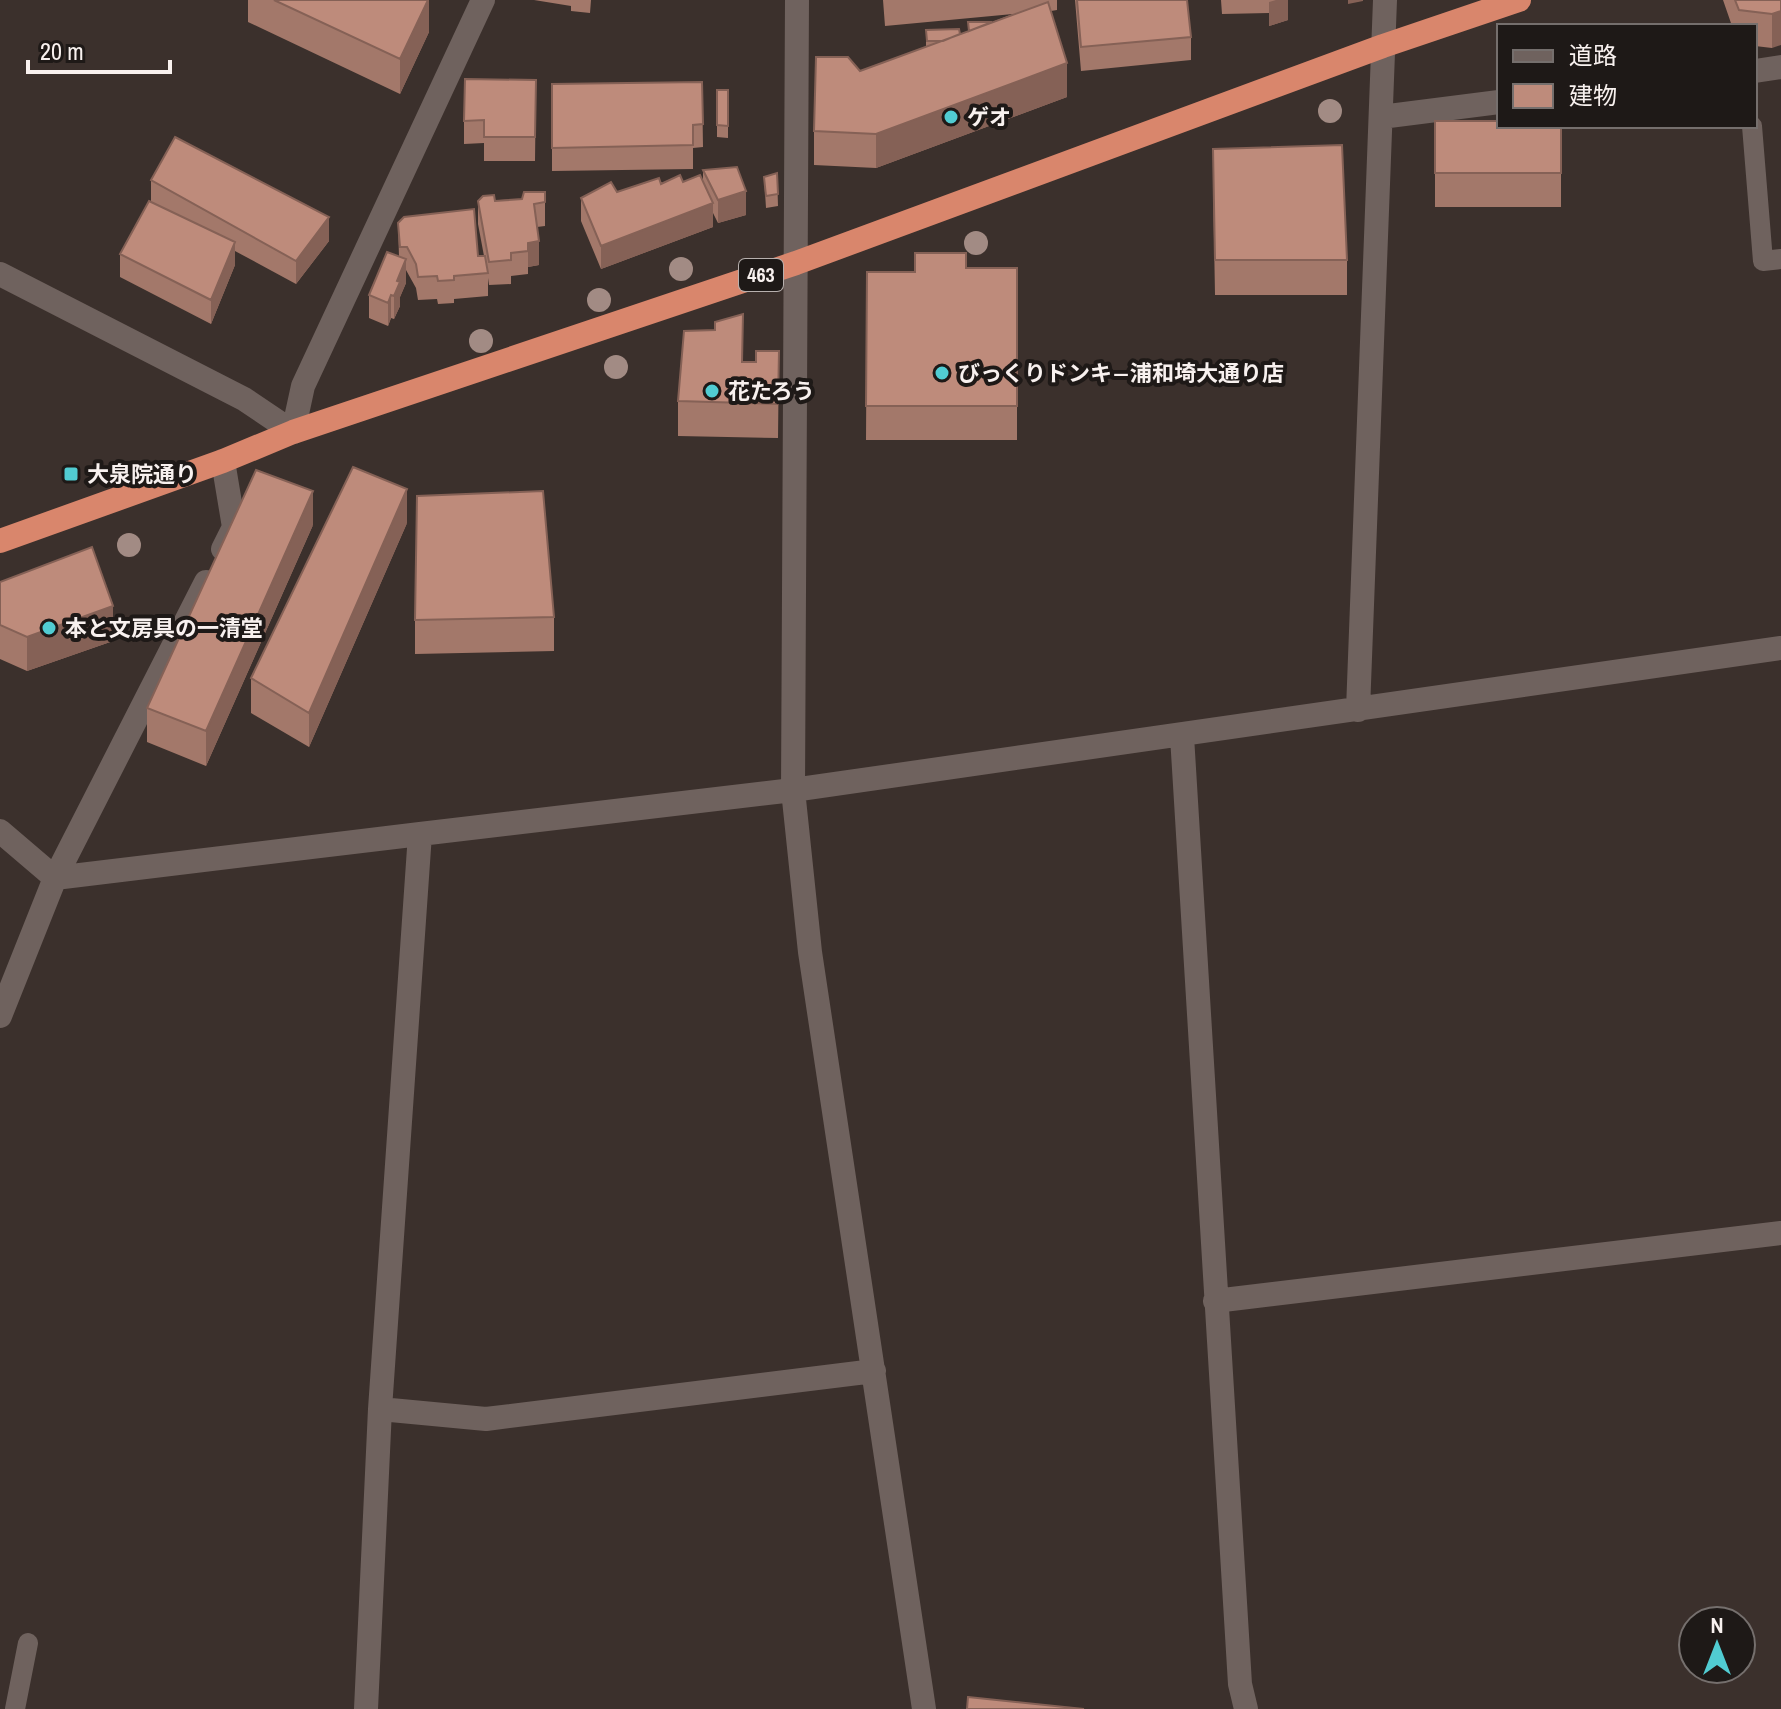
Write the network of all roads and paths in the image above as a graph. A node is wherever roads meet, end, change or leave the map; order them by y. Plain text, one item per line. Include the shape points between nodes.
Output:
1 (483, 0) edge
2 (797, 0) edge
3 (1385, 0) edge
4 (1519, 0) edge
5 (1383, 46) junction
6 (1781, 67) edge
7 (1757, 71) edge
8 (1497, 102) edge
9 (1381, 117) junction
10 (1752, 128) edge
11 (1781, 259) edge
12 (796, 263) junction
13 (0, 274) edge
14 (293, 432) junction
15 (223, 461) junction
16 (0, 541) edge
17 (1781, 648) edge
18 (1358, 710) junction
19 (1182, 736) junction
20 (793, 790) junction
21 (0, 831) edge
22 (420, 834) junction
23 (55, 878) junction
24 (0, 1016) edge
25 (1781, 1233) edge
26 (1215, 1301) junction
27 (874, 1371) junction
28 (380, 1409) junction
29 (28, 1643) dead end
30 (15, 1709) edge
31 (366, 1709) edge
32 (924, 1709) edge
33 (1246, 1709) edge

1 - 14 street via 303,386
2 - 12 street
3 - 5 street
4 - 5 highway, 463
5 - 9 street
5 - 12 highway, 463
6 - 7 street
8 - 9 street
9 - 18 street
10 - 11 lane via 1763,261
12 - 14 highway, 463
12 - 20 street
13 - 14 street via 244,399
14 - 15 highway, 463
15 - 16 highway, 463
15 - 23 street via 234,527
17 - 18 street
18 - 19 street
19 - 20 street
19 - 26 street
20 - 22 street
20 - 27 street via 810,952
21 - 23 street
22 - 23 street
22 - 28 street
23 - 24 street
25 - 26 street
26 - 33 street via 1240,1684
27 - 28 street via 486,1419
27 - 32 street
28 - 31 street
29 - 30 lane

